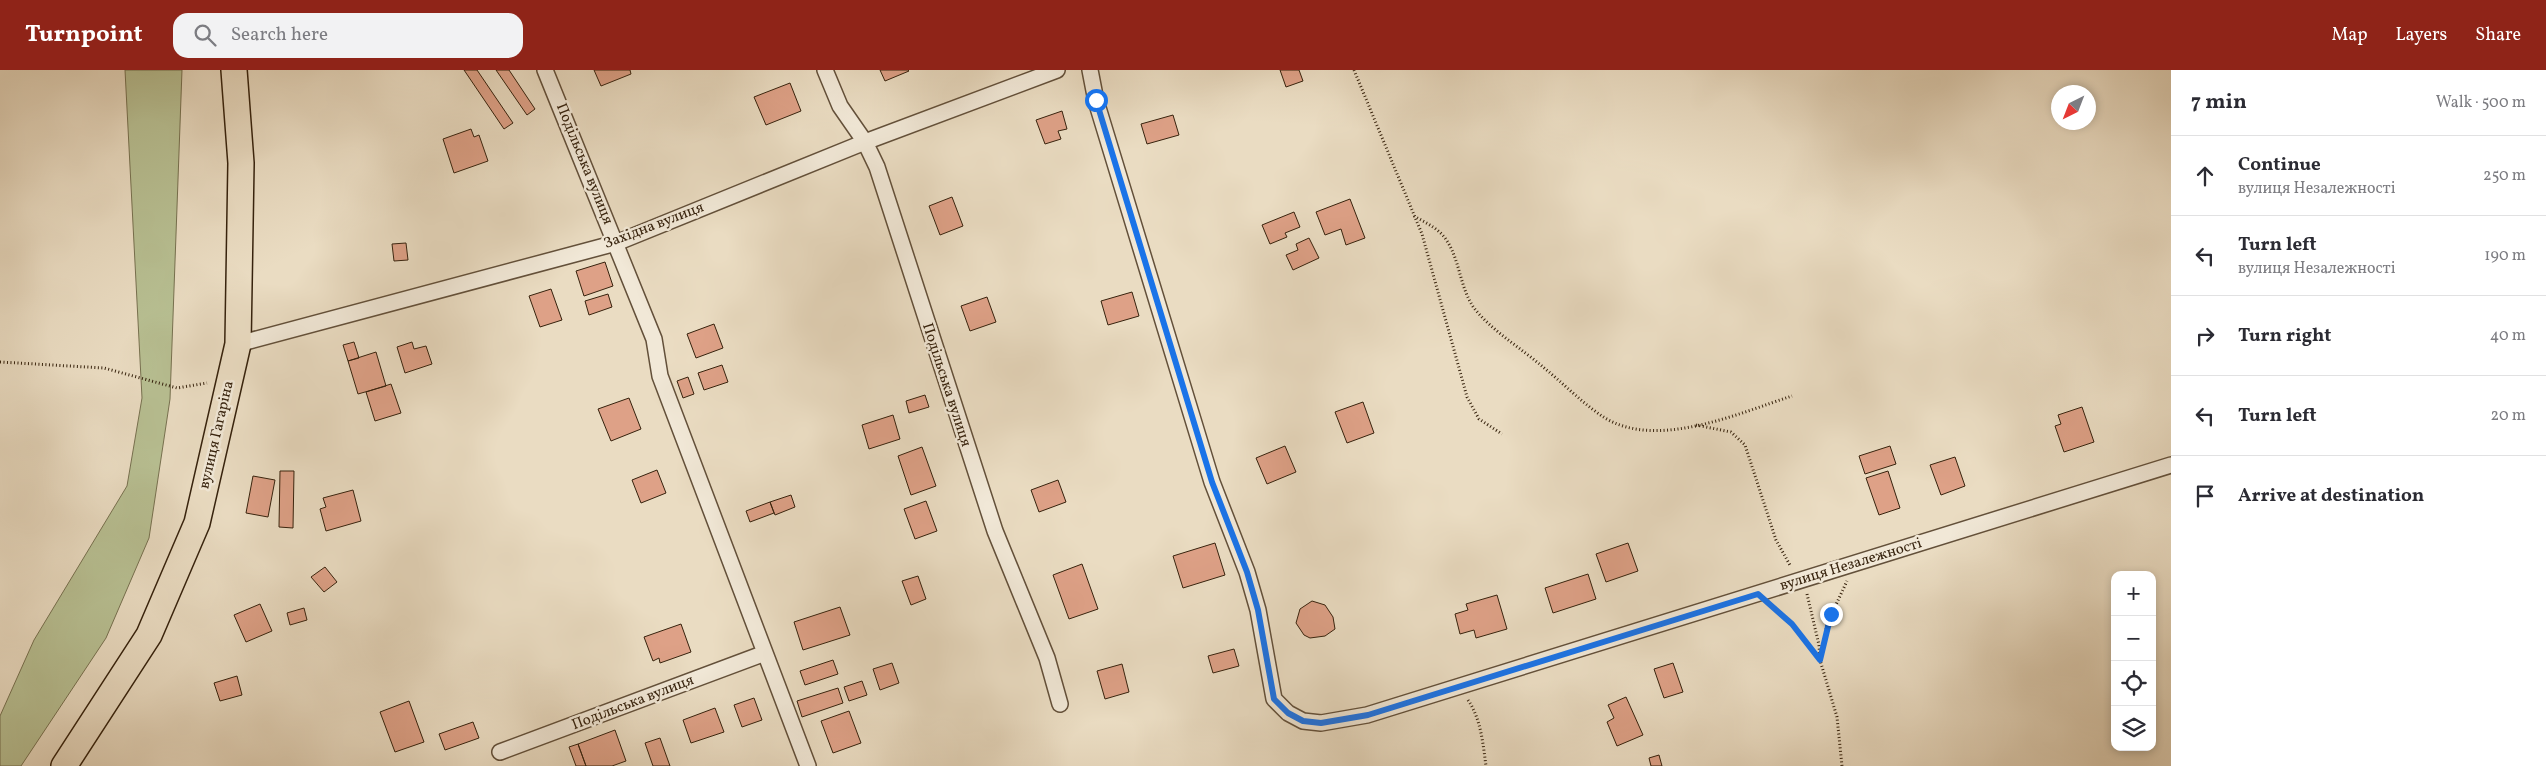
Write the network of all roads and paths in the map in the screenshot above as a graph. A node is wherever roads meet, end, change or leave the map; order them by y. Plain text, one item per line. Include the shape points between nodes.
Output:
1 (234, 70) edge
2 (545, 70) edge
3 (825, 70) edge
4 (1057, 70) edge
5 (1090, 70) edge
6 (1354, 70) edge
7 (865, 142) junction
8 (1414, 216) junction
9 (616, 243) junction
10 (238, 344) junction
11 (0, 362) edge
12 (207, 383) dead end
13 (1792, 396) dead end
14 (1695, 425) junction
15 (1502, 434) dead end
16 (2171, 465) edge
17 (1848, 565) junction
18 (1800, 580) junction
19 (1758, 594) junction
20 (765, 653) junction
21 (1820, 660) junction
22 (1451, 689) junction
23 (1060, 704) dead end
24 (500, 752) dead end
25 (64, 766) edge
26 (808, 766) edge
27 (1486, 766) edge
28 (1842, 766) edge

1 - 10 main road, вулиця Гагаріна via 241,163
2 - 9 street, Подільська вулиця
3 - 7 street, Подільська вулиця via 840,106
4 - 7 street, Західна вулиця
5 - 22 street, вулиця Незалежності via 1099,110 1212,482 1247,572 1258,610 1274,699 1288,713 1303,721 1321,723 1368,715
6 - 8 path
7 - 9 street, Західна вулиця
7 - 23 street, Подільська вулиця via 877,167 994,531 1048,658
8 - 14 path via 1434,228 1447,241 1474,308 1605,418 1642,429 1666,431
8 - 15 path via 1432,263 1439,300 1468,397 1479,419
9 - 10 street, Західна вулиця
9 - 20 street, Подільська вулиця via 654,339 660,376
10 - 25 main road, вулиця Гагаріна via 197,522 149,635
11 - 12 path via 104,368 177,388
13 - 14 path
14 - 18 path via 1731,432 1745,445 1776,540
16 - 17 street, вулиця Незалежності
17 - 18 street, вулиця Незалежності
17 - 21 path via 1847,582 1827,624
18 - 19 street, вулиця Незалежності
18 - 21 path via 1807,591
19 - 21 path via 1792,624
19 - 22 street, вулиця Незалежності
20 - 24 street, Подільська вулиця
20 - 26 street, Подільська вулиця
21 - 28 path via 1836,717
22 - 27 path via 1465,696 1474,708

